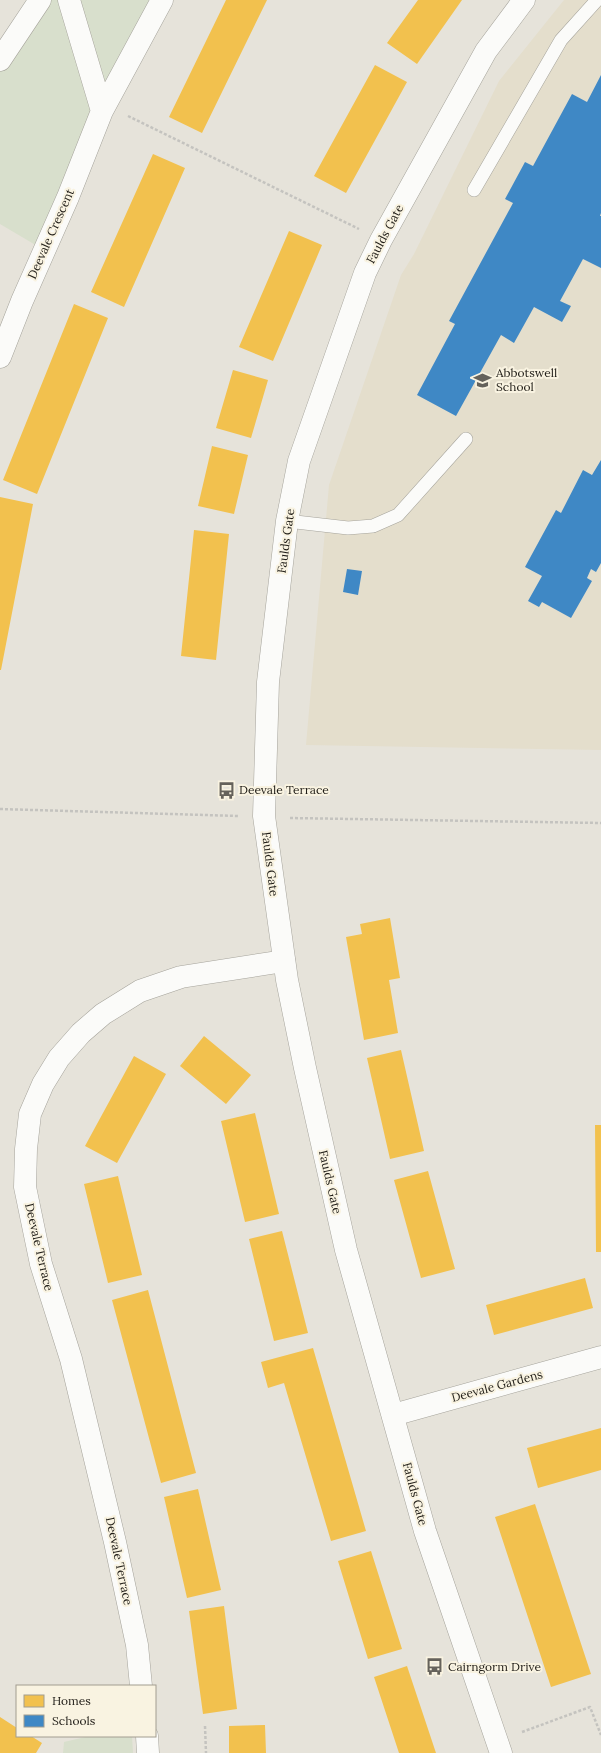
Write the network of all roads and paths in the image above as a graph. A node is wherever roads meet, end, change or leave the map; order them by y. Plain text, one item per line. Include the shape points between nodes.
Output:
1 (40, 0) edge
2 (69, 0) edge
3 (162, 0) edge
4 (524, 0) edge
5 (597, 0) edge
6 (0, 60) edge
7 (104, 108) junction
8 (474, 190) dead end
9 (380, 240) junction
10 (0, 357) edge
11 (466, 439) dead end
12 (287, 521) junction
13 (0, 809) edge
14 (264, 816) junction
15 (601, 823) edge
16 (284, 961) junction
17 (601, 1357) edge
18 (393, 1415) junction
19 (141, 1685) edge
20 (205, 1726) dead end
21 (601, 1735) edge
22 (147, 1737) edge
23 (499, 1747) edge
24 (148, 1753) edge
25 (206, 1753) edge

1 - 6 street
2 - 7 street
3 - 7 street, Deevale Crescent
4 - 9 street, Faulds Gate via 486,51
5 - 8 lane via 561,40
7 - 9 path
7 - 10 street, Deevale Crescent
9 - 12 street, Faulds Gate via 365,273 300,461
11 - 12 lane via 398,515 373,526 348,528
12 - 14 street, Faulds Gate via 268,682
13 - 14 path
14 - 15 path
14 - 16 street, Faulds Gate
16 - 18 street, Faulds Gate via 304,1068 346,1250
16 - 19 street, Deevale Terrace via 181,977 140,990 103,1014 63,1053 43,1084 30,1114 25,1186 41,1264 71,1359 115,1542 137,1645
17 - 18 street, Deevale Gardens
18 - 23 street, Faulds Gate via 425,1532
20 - 25 path
21 - 23 path via 590,1707
22 - 24 street

